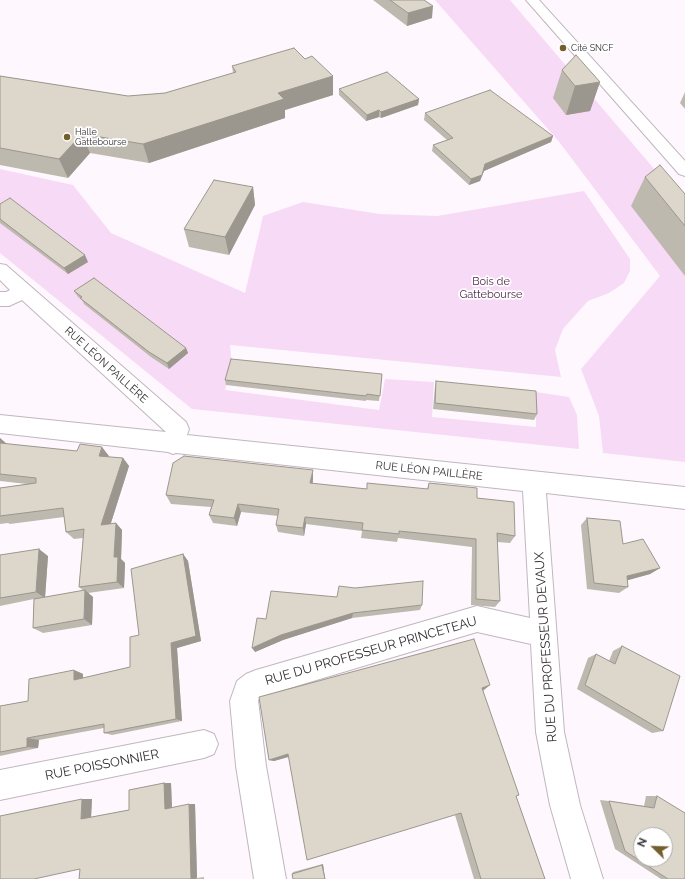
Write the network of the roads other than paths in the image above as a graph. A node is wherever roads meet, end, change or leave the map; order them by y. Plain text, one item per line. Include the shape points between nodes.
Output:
1 (532, 0) edge
2 (547, 0) edge
3 (660, 122) dead end
4 (683, 169) edge
5 (0, 270) edge
6 (23, 290) junction
7 (0, 299) edge
8 (0, 424) edge
9 (172, 444) junction
10 (534, 483) junction
11 (685, 498) edge
12 (543, 634) junction
13 (204, 744) dead end
14 (0, 785) edge
15 (270, 879) edge
16 (588, 879) edge

1 - 4 street
2 - 3 street
5 - 6 street, RUE LÉON PAILLÈRE
6 - 7 street via 9,299
6 - 9 street, RUE LÉON PAILLÈRE via 178,429
8 - 9 street, RUE LÉON PAILLÈRE
9 - 10 street, RUE LÉON PAILLÈRE
10 - 11 street, RUE LÉON PAILLÈRE
10 - 12 street, RUE DU PROFESSEUR DEVAUX
12 - 15 street, RUE DU PROFESSEUR PRINCETEAU via 477,619 256,684 247,691 244,701 251,766
12 - 16 street, RUE DU PROFESSEUR DEVAUX via 550,732 565,805
13 - 14 street, RUE POISSONNIER

